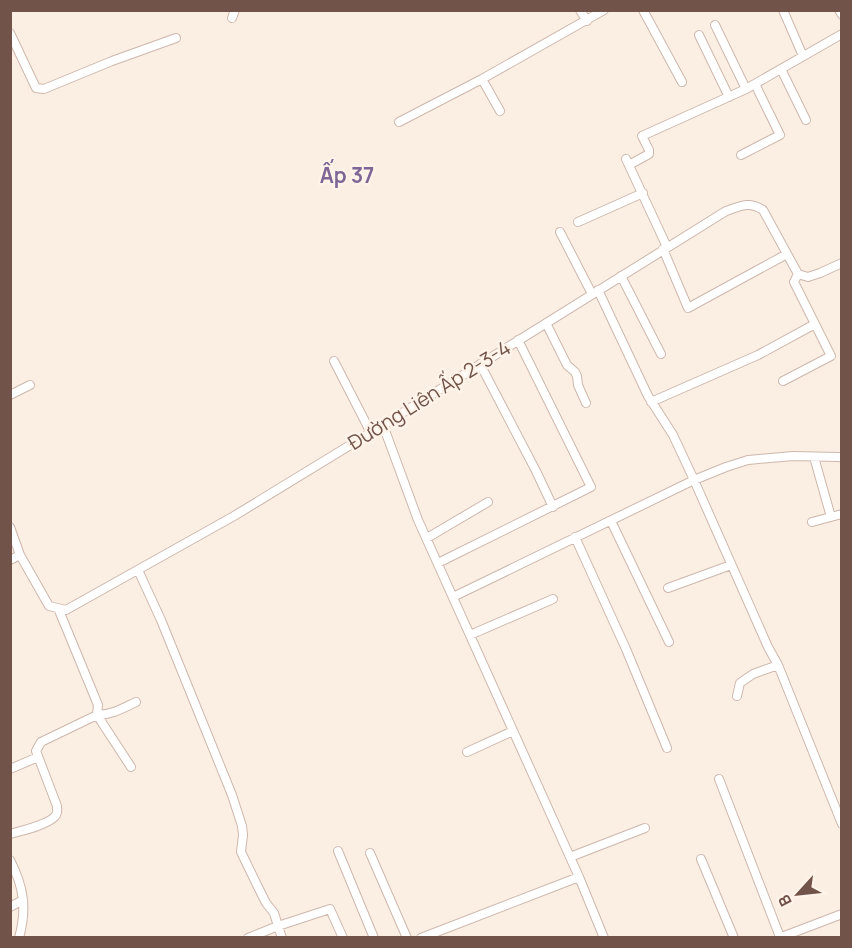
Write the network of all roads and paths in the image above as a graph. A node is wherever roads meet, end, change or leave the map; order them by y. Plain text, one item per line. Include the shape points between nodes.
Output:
1 (580, 10) edge
2 (643, 10) edge
3 (783, 10) edge
4 (839, 10) edge
5 (604, 11) edge
6 (842, 15) edge
7 (587, 21) junction
8 (716, 25) dead end
9 (10, 33) edge
10 (842, 34) edge
11 (699, 35) dead end
12 (176, 38) dead end
13 (803, 56) junction
14 (781, 69) junction
15 (482, 79) junction
16 (682, 82) dead end
17 (755, 84) junction
18 (746, 89) junction
19 (729, 97) junction
20 (500, 111) dead end
21 (806, 120) dead end
22 (399, 123) dead end
23 (741, 155) dead end
24 (643, 193) junction
25 (578, 222) dead end
26 (560, 231) dead end
27 (665, 248) junction
28 (787, 254) junction
29 (842, 263) edge
30 (798, 274) junction
31 (621, 276) junction
32 (595, 292) junction
33 (546, 322) junction
34 (815, 324) junction
35 (518, 340) junction
36 (661, 354) dead end
37 (334, 361) dead end
38 (480, 364) junction
39 (783, 381) dead end
40 (30, 385) dead end
41 (10, 395) edge
42 (651, 402) junction
43 (586, 403) dead end
44 (383, 425) junction
45 (370, 433) junction
46 (814, 457) junction
47 (842, 458) edge
48 (694, 480) junction
49 (488, 502) dead end
50 (553, 507) junction
51 (842, 514) edge
52 (831, 517) junction
53 (611, 521) junction
54 (812, 522) dead end
55 (10, 527) edge
56 (575, 537) junction
57 (427, 538) junction
58 (20, 555) junction
59 (10, 560) edge
60 (438, 563) junction
61 (731, 565) junction
62 (138, 570) junction
63 (668, 588) dead end
64 (453, 597) junction
65 (553, 599) dead end
66 (58, 608) junction
67 (470, 635) junction
68 (669, 642) dead end
69 (778, 665) junction
70 (736, 696) dead end
71 (136, 702) dead end
72 (98, 715) junction
73 (513, 731) junction
74 (667, 748) dead end
75 (467, 752) dead end
76 (38, 757) junction
77 (131, 767) dead end
78 (10, 769) edge
79 (719, 779) dead end
80 (842, 824) edge
81 (645, 828) dead end
82 (10, 834) edge
83 (338, 851) dead end
84 (370, 853) dead end
85 (570, 857) junction
86 (701, 859) dead end
87 (10, 860) edge
88 (579, 877) junction
89 (23, 900) junction
90 (10, 907) edge
91 (842, 914) edge
92 (278, 926) junction
93 (779, 937) edge
94 (19, 938) edge
95 (248, 938) edge
96 (282, 938) edge
97 (343, 938) edge
98 (374, 938) edge
99 (407, 938) edge
100 (421, 938) edge
101 (604, 938) edge
102 (734, 938) edge

1 - 7 street
2 - 16 street
3 - 13 street
4 - 6 street
5 - 7 street
7 - 15 street
8 - 18 street
9 - 12 street via 36,88 44,89
10 - 13 street
11 - 19 street
13 - 14 street
14 - 17 street
14 - 21 street
15 - 20 street
15 - 22 street
17 - 18 street
17 - 23 street via 780,135
18 - 19 street
19 - 24 street via 642,136 649,154 628,162
24 - 25 street
24 - 27 street
26 - 32 street
27 - 28 street, Đường Liên Ấp 2-3-4 via 726,211 755,205 763,210
27 - 28 street via 688,308
27 - 31 street, Đường Liên Ấp 2-3-4
28 - 30 street, Đường Liên Ấp 2-3-4
29 - 30 street via 808,278
30 - 34 street, Đường Liên Ấp 2-3-4 via 794,282
31 - 32 street, Đường Liên Ấp 2-3-4
31 - 36 street
32 - 33 street, Đường Liên Ấp 2-3-4
32 - 42 street
33 - 35 street, Đường Liên Ấp 2-3-4
33 - 43 street via 567,365 577,376
34 - 39 street via 832,359
34 - 42 street via 744,362
35 - 38 street, Đường Liên Ấp 2-3-4
35 - 50 street via 591,487
37 - 45 street
38 - 44 street, Đường Liên Ấp 2-3-4
38 - 50 street
40 - 41 street
42 - 48 street via 673,435
44 - 45 street, Đường Liên Ấp 2-3-4
44 - 57 street
45 - 62 street, Đường Liên Ấp 2-3-4
46 - 47 street
46 - 48 street via 748,460
46 - 52 street
48 - 53 street
48 - 61 street
49 - 57 street
50 - 60 street
51 - 52 street
52 - 54 street
53 - 56 street
53 - 68 street
55 - 58 street
56 - 64 street
56 - 74 street
57 - 60 street
58 - 59 street
58 - 66 street via 49,606
60 - 64 street
61 - 63 street
61 - 69 street
62 - 66 street, Đường Liên Ấp 2-3-4 via 66,610
62 - 92 street via 232,795 242,826 242,852
64 - 67 street
65 - 67 street
66 - 72 street via 98,705
67 - 73 street
69 - 70 street via 740,683
69 - 80 street
71 - 72 street
72 - 76 street via 41,742 36,751
72 - 77 street
73 - 75 street
73 - 85 street
76 - 78 street
76 - 82 street via 58,813 46,823
79 - 93 street
81 - 85 street
83 - 98 street
84 - 99 street
85 - 88 street
86 - 102 street
87 - 89 street
88 - 100 street
88 - 101 street
89 - 90 street
89 - 94 street via 24,920
91 - 93 street
92 - 95 street
92 - 96 street
92 - 97 street via 330,909

